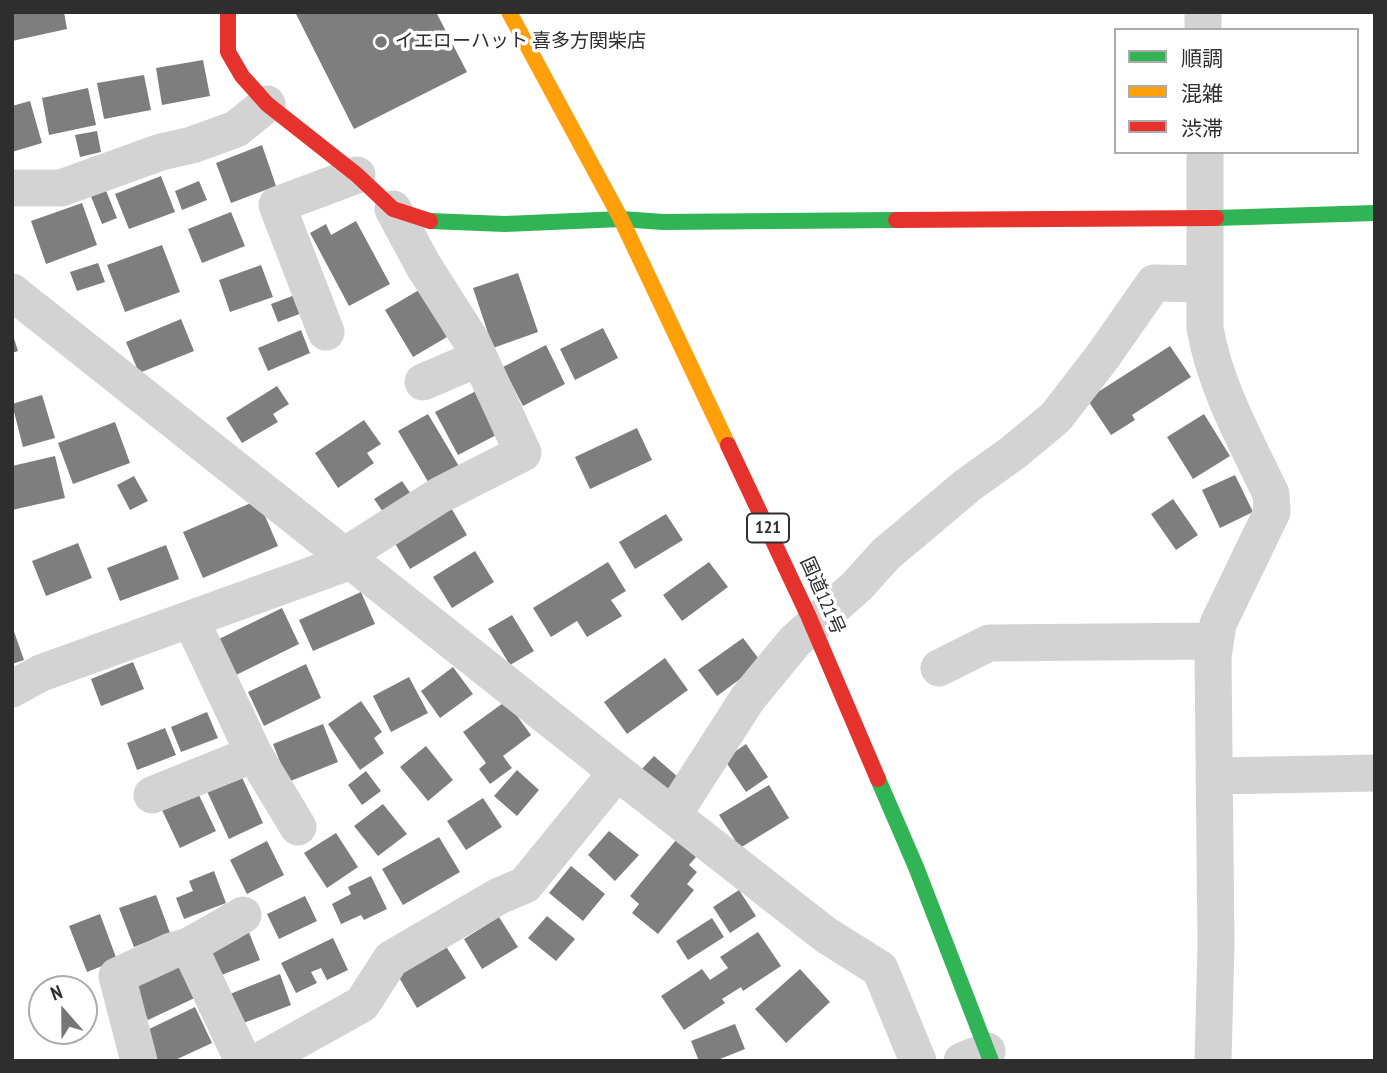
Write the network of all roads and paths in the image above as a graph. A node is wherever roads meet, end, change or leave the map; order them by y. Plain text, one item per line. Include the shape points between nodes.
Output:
1 (228, 12) edge
2 (509, 12) edge
3 (267, 104) junction
4 (1205, 154) edge
5 (357, 175) junction
6 (12, 188) edge
7 (393, 209) junction
8 (1375, 213) edge
9 (1206, 218) junction
10 (621, 219) junction
11 (1205, 284) junction
12 (12, 292) edge
13 (326, 332) dead end
14 (479, 358) junction
15 (423, 382) dead end
16 (348, 559) junction
17 (191, 620) junction
18 (812, 624) junction
19 (1216, 641) junction
20 (939, 668) dead end
21 (12, 689) edge
22 (254, 754) junction
23 (617, 772) junction
24 (1375, 773) edge
25 (1214, 776) junction
26 (152, 795) dead end
27 (673, 815) junction
28 (298, 827) dead end
29 (243, 915) dead end
30 (190, 946) junction
31 (980, 1057) edge
32 (139, 1061) edge
33 (243, 1061) edge
34 (260, 1061) edge
35 (918, 1061) edge
36 (1213, 1061) edge

1 - 3 main road via 228,52
2 - 10 main road, 国道121号 / 121
3 - 5 main road
3 - 6 street via 236,129 192,145 61,188
4 - 9 street
5 - 7 main road
5 - 13 street via 277,205
7 - 10 main road via 435,222
7 - 14 street
8 - 9 main road
9 - 10 main road
9 - 11 street
10 - 18 main road, 国道121号 / 121
11 - 18 street via 1154,283 1056,417 886,554
11 - 19 street via 1209,353 1270,494 1272,512 1218,624
12 - 16 street
14 - 15 street
14 - 16 street via 523,453 440,495
16 - 17 street
16 - 23 street
17 - 21 street via 41,673
17 - 22 street
18 - 27 street via 748,698
18 - 31 main road, 国道121号 / 121 via 916,867
19 - 20 street via 989,643
19 - 25 street
22 - 26 street
22 - 28 street
23 - 27 street
23 - 34 street via 525,886 499,896 391,959 362,1004
24 - 25 street
25 - 36 street
27 - 35 street via 826,935 880,969
29 - 30 street
30 - 32 street via 117,976
30 - 33 street

